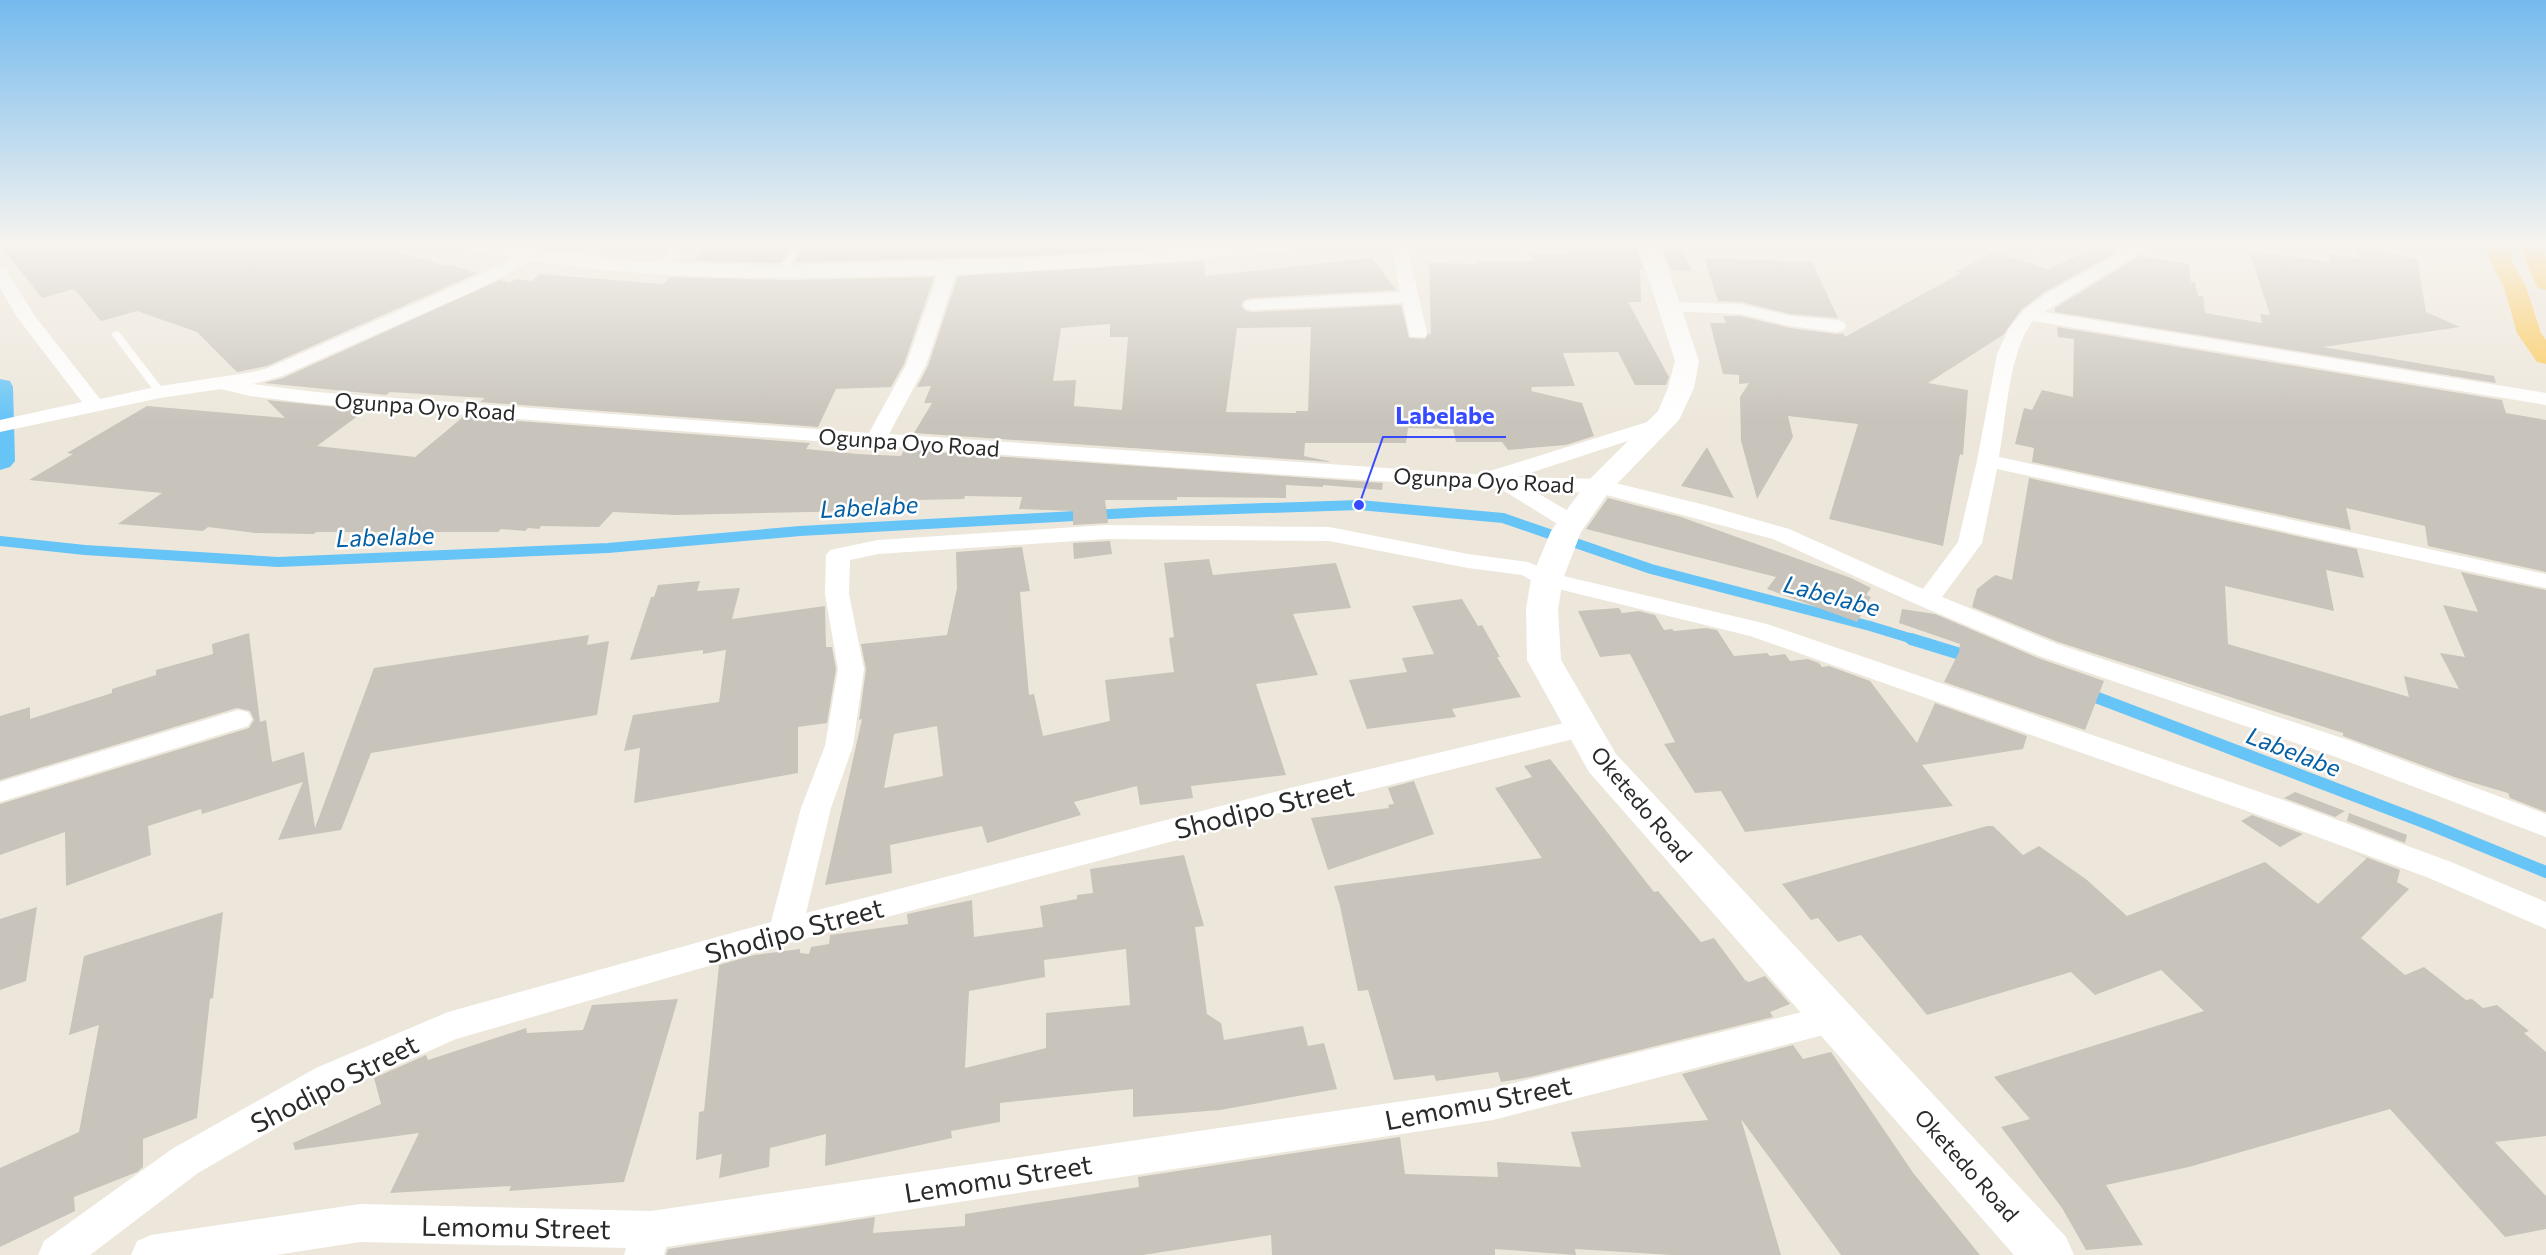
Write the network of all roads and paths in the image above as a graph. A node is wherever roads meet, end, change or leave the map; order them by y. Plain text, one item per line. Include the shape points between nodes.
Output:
1 (18, 304) edge
2 (431, 304) edge
3 (937, 304) edge
4 (1280, 304) edge
5 (1411, 304) edge
6 (1668, 304) edge
7 (2044, 304) edge
8 (2520, 304) edge
9 (1252, 305) dead end
10 (1669, 307) junction
11 (2029, 315) junction
12 (1838, 326) dead end
13 (1418, 333) dead end
14 (116, 334) dead end
15 (2546, 357) edge
16 (220, 383) junction
17 (160, 392) junction
18 (2546, 399) edge
19 (95, 405) junction
20 (1660, 424) junction
21 (0, 426) edge
22 (876, 439) junction
23 (1988, 461) junction
24 (1480, 481) junction
25 (1508, 483) junction
26 (1599, 486) junction
27 (1569, 527) junction
28 (1549, 574) junction
29 (2546, 581) edge
30 (1927, 600) junction
31 (238, 719) dead end
32 (1581, 728) junction
33 (0, 792) edge
34 (2546, 826) edge
35 (2546, 916) edge
36 (785, 931) junction
37 (1835, 1019) junction
38 (647, 1243) edge
39 (57, 1255) edge
40 (151, 1255) edge
41 (2048, 1255) edge

1 - 19 street
2 - 16 street via 290,367 256,378
3 - 22 street via 916,365
4 - 9 street
5 - 13 street
6 - 10 street, Oketedo Road
7 - 11 street
8 - 15 highway via 2529,333
10 - 12 street via 1740,309 1790,321
10 - 20 street, Oketedo Road via 1687,361 1670,414
11 - 18 street
11 - 23 street via 2018,328 2007,354
14 - 17 lane
16 - 17 street
16 - 22 street, Ogunpa Oyo Road via 316,398
17 - 19 street
19 - 21 street
20 - 24 street
20 - 26 street, Oketedo Road
22 - 24 street, Ogunpa Oyo Road
23 - 29 street
23 - 30 street via 1970,543
24 - 25 street, Ogunpa Oyo Road
25 - 26 street, Ogunpa Oyo Road
25 - 27 street
26 - 27 street, Oketedo Road
26 - 30 street, Ogunpa Oyo Road via 1781,534
27 - 28 street, Oketedo Road
28 - 32 street, Oketedo Road via 1542,609 1544,660
28 - 35 street via 1758,630 2275,809 2440,870
28 - 36 street via 1329,534 1106,532 878,547 838,555 837,594 851,669 839,746 816,808
30 - 34 street, Ogunpa Oyo Road via 2048,650 2348,751
31 - 33 street
32 - 36 street, Shodipo Street via 1282,801
32 - 37 street, Oketedo Road via 1602,763
36 - 39 street, Shodipo Street via 448,1027 329,1079 185,1161
37 - 38 street, Lemomu Street via 1493,1104
37 - 41 street, Oketedo Road
38 - 40 street, Lemomu Street via 360,1223

